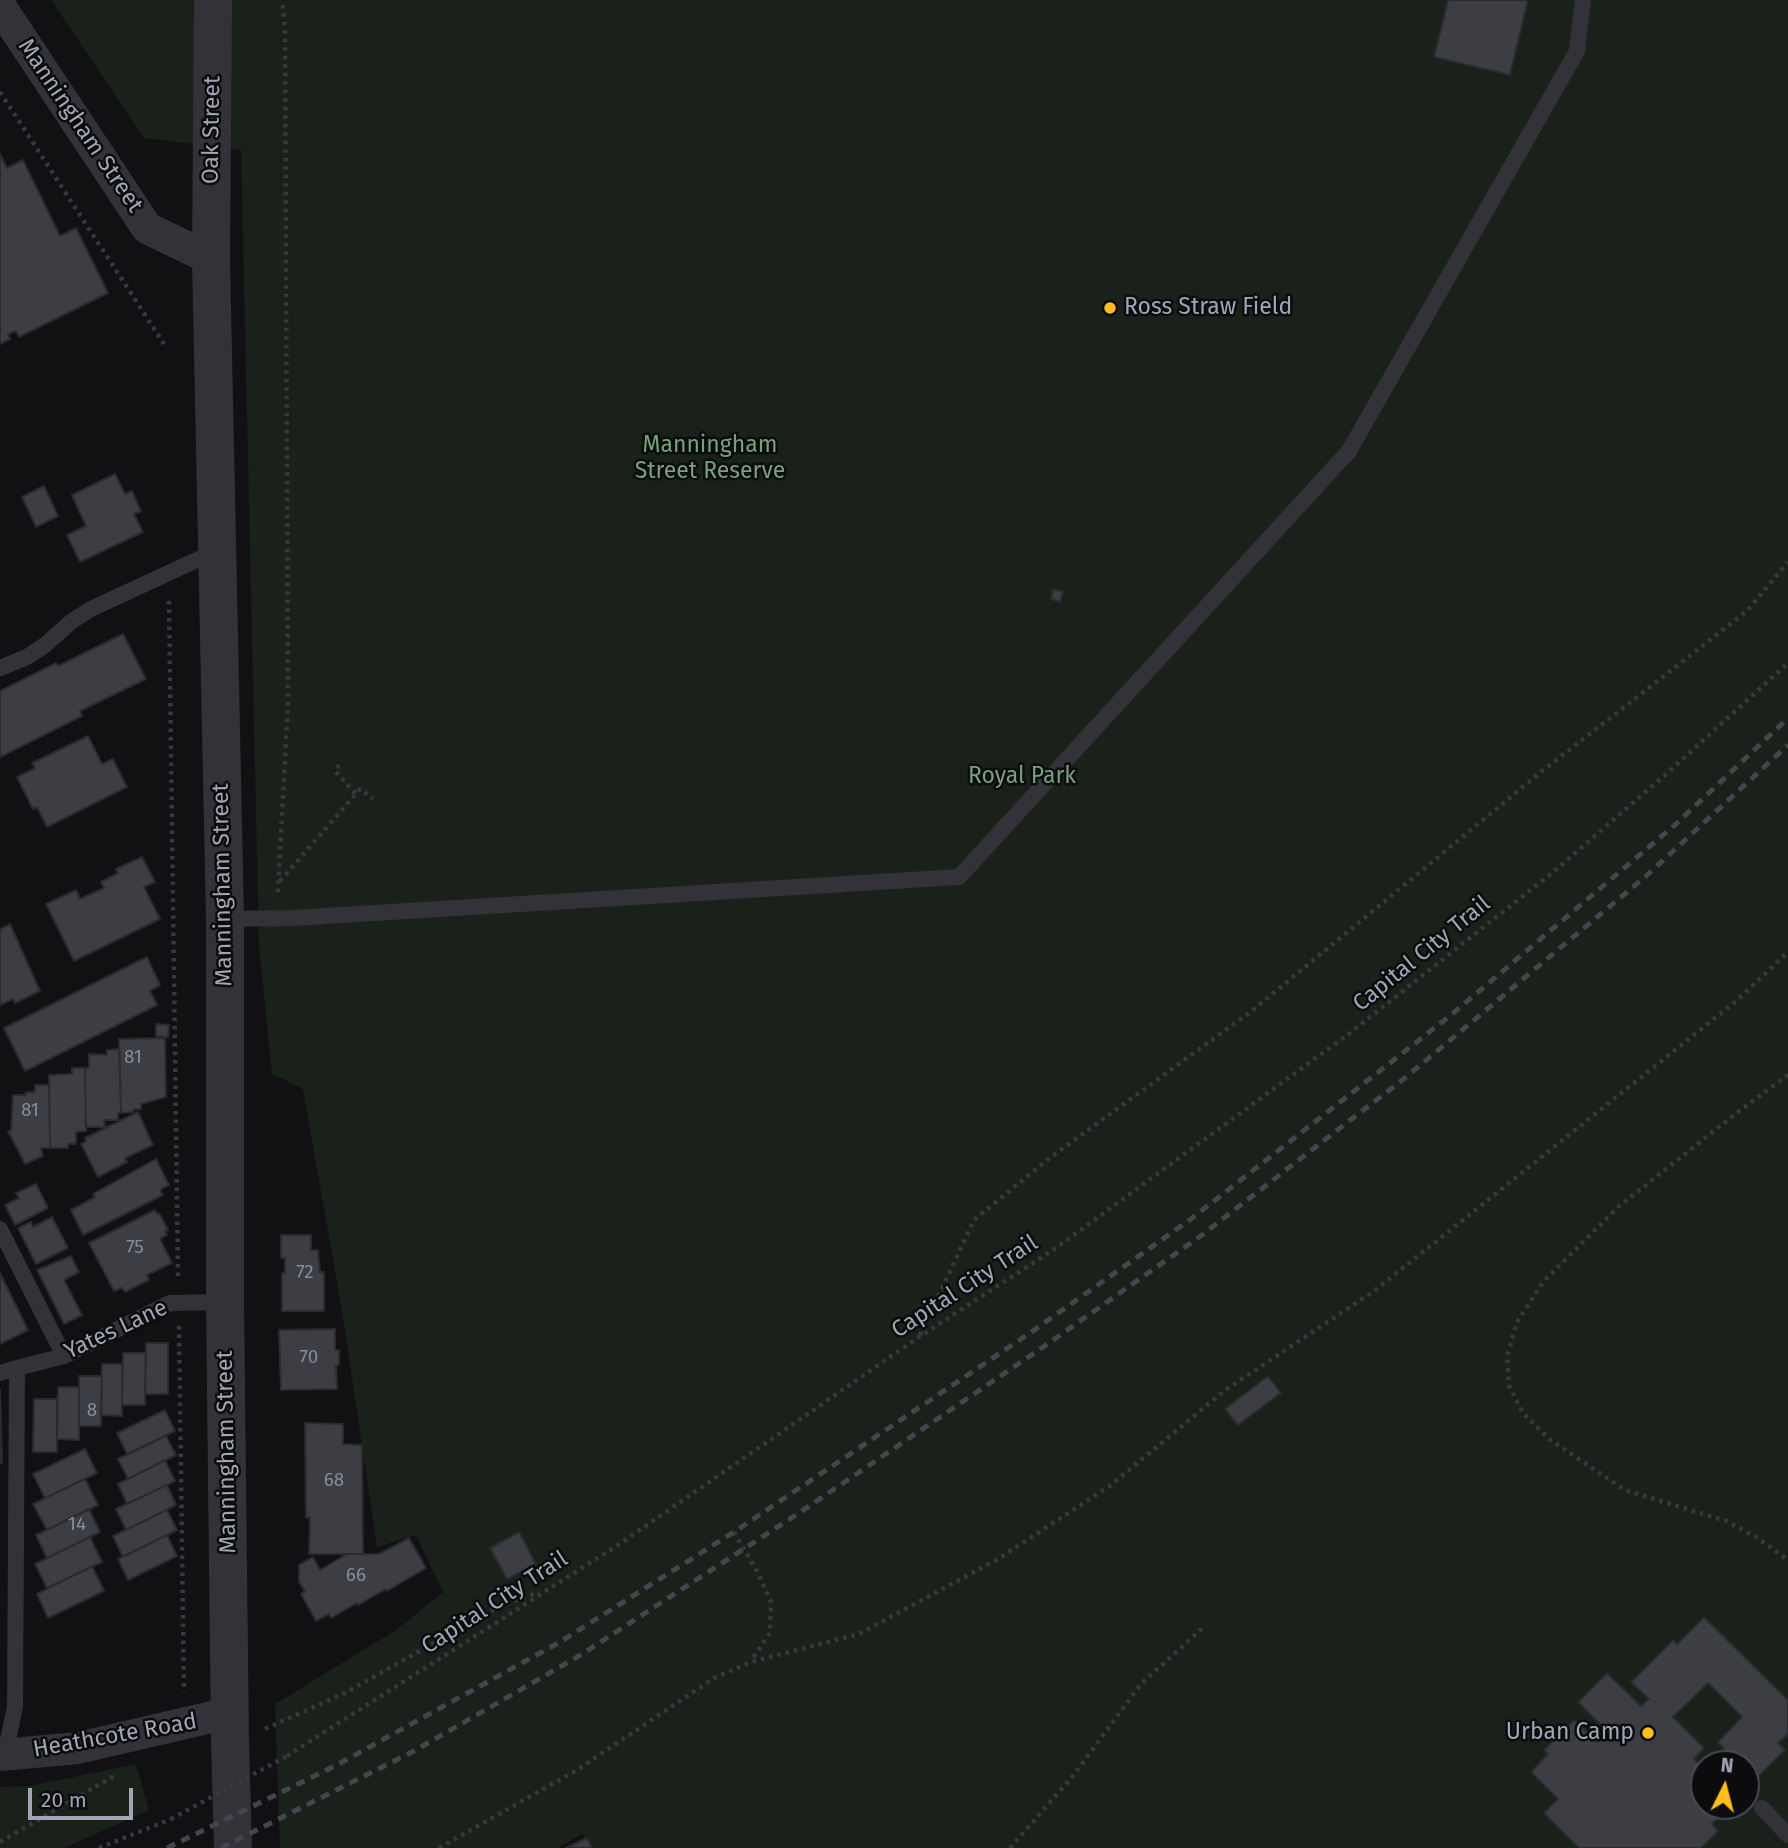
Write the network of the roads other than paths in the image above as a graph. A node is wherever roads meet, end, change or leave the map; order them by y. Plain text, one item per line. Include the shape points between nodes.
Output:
1 (214, 0) edge
2 (1583, 0) edge
3 (0, 6) edge
4 (211, 259) junction
5 (218, 550) junction
6 (0, 668) edge
7 (225, 919) junction
8 (0, 1228) edge
9 (225, 1302) junction
10 (64, 1356) junction
11 (17, 1368) junction
12 (0, 1373) edge
13 (229, 1713) junction
14 (2, 1755) edge
15 (1762, 1808) dead end
16 (1788, 1835) edge
17 (233, 1848) edge

1 - 4 street, Oak Street
2 - 7 lane via 1577,51 1349,451 959,877
3 - 4 street, Manningham Street via 147,228
4 - 5 street, Manningham Street
5 - 6 lane via 91,609 36,651
5 - 7 street, Manningham Street
7 - 9 street, Manningham Street
8 - 10 lane
9 - 10 lane, Yates Lane via 170,1303
9 - 13 street, Manningham Street
10 - 11 lane, Yates Lane
11 - 12 lane, Yates Lane
11 - 14 lane via 15,1707
13 - 14 street, Heathcote Road via 78,1748
13 - 17 street, Manningham Street
15 - 16 lane

